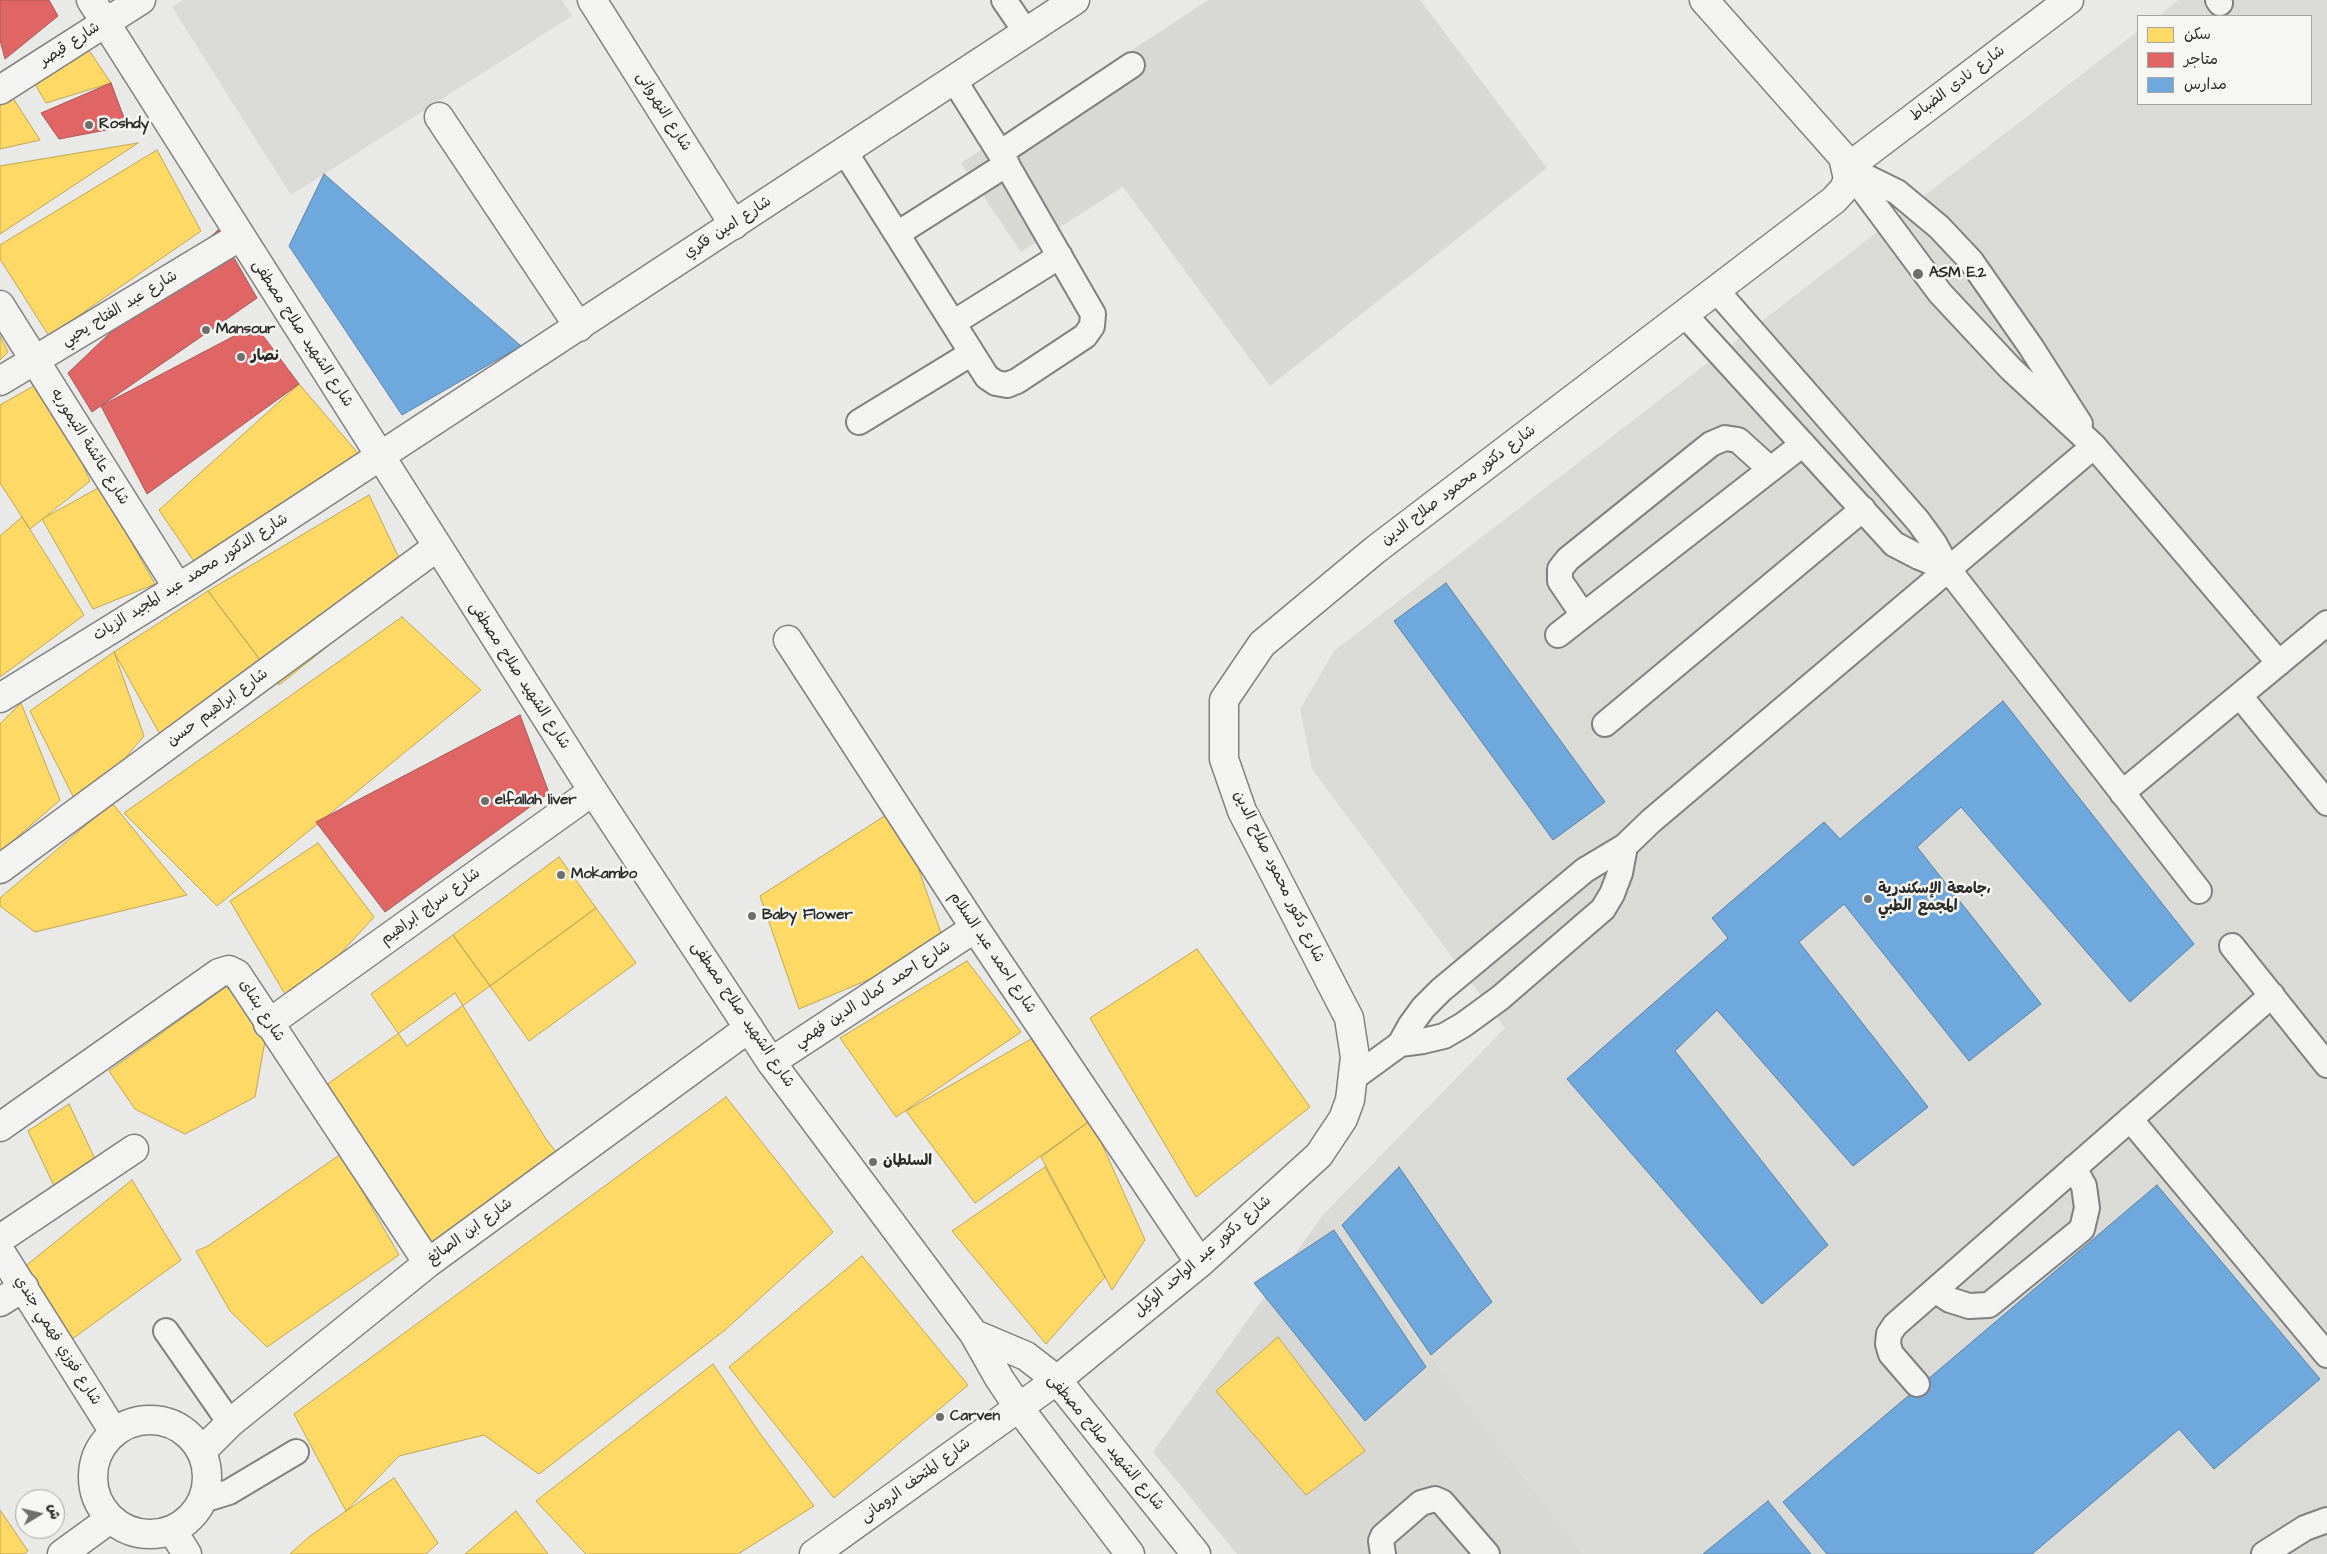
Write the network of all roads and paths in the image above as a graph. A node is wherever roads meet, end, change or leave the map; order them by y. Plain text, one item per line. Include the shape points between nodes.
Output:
1 (91, 0) edge
2 (141, 0) edge
3 (1004, 0) edge
4 (1076, 0) edge
5 (1704, 0) edge
6 (2069, 0) edge
7 (597, 2) edge
8 (105, 23) junction
9 (1026, 32) junction
10 (1132, 65) dead end
11 (954, 80) junction
12 (0, 90) edge
13 (440, 116) dead end
14 (846, 152) junction
15 (1004, 159) junction
16 (1847, 168) junction
17 (734, 225) junction
18 (897, 234) junction
19 (240, 237) junction
20 (1060, 256) junction
21 (1716, 290) junction
22 (0, 305) edge
23 (1684, 314) junction
24 (953, 323) junction
25 (579, 327) junction
26 (972, 353) junction
27 (34, 360) junction
28 (0, 381) edge
29 (859, 422) dead end
30 (1803, 444) junction
31 (2094, 446) junction
32 (380, 457) junction
33 (1770, 469) junction
34 (1863, 509) junction
35 (437, 547) junction
36 (1948, 569) junction
37 (178, 588) junction
38 (1583, 615) junction
39 (2327, 623) edge
40 (1558, 634) dead end
41 (788, 640) dead end
42 (2279, 663) junction
43 (2240, 696) junction
44 (0, 698) edge
45 (1605, 724) dead end
46 (593, 791) junction
47 (2122, 793) junction
48 (2327, 803) edge
49 (1626, 846) junction
50 (0, 869) edge
51 (2199, 892) dead end
52 (975, 928) junction
53 (2232, 946) dead end
54 (2272, 995) junction
55 (268, 1024) junction
56 (749, 1028) junction
57 (1400, 1044) junction
58 (771, 1062) junction
59 (2327, 1065) edge
60 (1352, 1079) junction
61 (2130, 1119) junction
62 (0, 1127) edge
63 (134, 1149) dead end
64 (2074, 1168) junction
65 (0, 1239) edge
66 (0, 1251) edge
67 (428, 1263) junction
68 (1200, 1263) junction
69 (24, 1287) junction
70 (1935, 1290) junction
71 (0, 1302) edge
72 (166, 1331) dead end
73 (974, 1334) junction
74 (2327, 1355) edge
75 (1056, 1380) junction
76 (1917, 1384) dead end
77 (1018, 1408) junction
78 (230, 1423) junction
79 (114, 1432) junction
80 (202, 1451) junction
81 (296, 1452) dead end
82 (204, 1496) junction
83 (110, 1518) junction
84 (2327, 1520) edge
85 (172, 1530) junction
86 (62, 1554) edge
87 (187, 1554) edge
88 (814, 1554) edge
89 (1130, 1554) edge
90 (1196, 1554) edge
91 (1384, 1554) edge
92 (1486, 1554) edge
93 (2264, 1554) edge

1 - 8 street, شارع الشهيد صلاح مصطفى
2 - 8 street, شارع قيصر
3 - 9 lane
4 - 9 street, شارع امين فكري
5 - 16 street via 1834,145
6 - 16 street, شارع نادى الضباط
7 - 17 street, شارع النهروانى
8 - 12 street, شارع قيصر
8 - 19 street, شارع الشهيد صلاح مصطفى
9 - 11 street, شارع امين فكري
10 - 15 lane
11 - 14 street, شارع امين فكري
11 - 15 lane
13 - 25 street
14 - 17 street, شارع امين فكري
14 - 18 lane
15 - 18 lane
15 - 20 lane
16 - 21 street, شارع دكتور محمود صلاح الدين via 1848,179 1844,189 1834,200
16 - 31 lane via 1940,293 2011,369
16 - 31 lane via 1897,192 1939,227 1971,262 2031,347
17 - 25 street, شارع امين فكري
18 - 24 lane
19 - 27 street, شارع عبد الفتاح يحيي
19 - 32 street, شارع الشهيد صلاح مصطفى
20 - 24 lane
20 - 26 lane via 1093,314 1092,326 1085,336 1006,385 988,377
21 - 23 street, شارع دكتور محمود صلاح الدين
21 - 36 lane via 1918,521
22 - 27 street, شارع عائشة التيموريه
23 - 30 lane
23 - 60 street, شارع دكتور محمود صلاح الدين via 1375,550 1262,644 1224,700 1224,759 1242,811 1348,1018 1355,1056
24 - 26 lane
25 - 32 street, شارع امين فكري
26 - 29 lane
27 - 28 street, شارع عبد الفتاح يحيي
27 - 37 street, شارع عائشة التيموريه
30 - 33 lane
30 - 34 lane
31 - 36 lane
31 - 42 lane
32 - 35 street, شارع الشهيد صلاح مصطفى
32 - 37 street, شارع الدكتور محمد عبد المجيد الزيات
33 - 38 lane
33 - 38 lane via 1738,440 1725,438 1711,444 1568,559 1560,569 1560,581
34 - 36 lane via 1894,544
34 - 45 lane
35 - 46 street, شارع الشهيد صلاح مصطفى
35 - 50 street, شارع ابراهيم حسن
36 - 47 lane
36 - 49 lane via 1651,821
37 - 44 street, شارع الدكتور محمد عبد المجيد الزيات
38 - 40 lane
39 - 42 lane
41 - 52 street, شارع احمد عبد السلام
42 - 43 lane
43 - 47 lane
43 - 48 lane
46 - 55 street, شارع سراج ابراهيم
46 - 56 street, شارع الشهيد صلاح مصطفى
47 - 51 lane
49 - 57 lane via 1585,870 1441,990 1423,1008
49 - 57 lane via 1612,894 1603,909 1500,998 1463,1025 1444,1036
52 - 58 street, شارع احمد كمال الدين فهمي
52 - 68 street, شارع احمد عبد السلام
53 - 54 lane
54 - 59 lane
54 - 61 lane
55 - 62 street, شارع بشاى via 237,974 229,970 218,973
55 - 67 street, شارع بشاى
56 - 58 street, شارع الشهيد صلاح مصطفى
56 - 67 street, شارع ابن الصائغ
57 - 60 lane
58 - 73 street, شارع الشهيد صلاح مصطفى
60 - 68 street, شارع دكتور عبد الواحد الوكيل via 1350,1100 1343,1119 1319,1155
61 - 64 lane
61 - 74 lane
63 - 65 street
64 - 70 lane
64 - 70 lane via 2084,1186 2086,1208 2082,1229 1989,1306 1969,1306 1950,1300
66 - 69 street, شارع فوزي فهمي جندي
67 - 78 street, شارع ابن الصائغ
68 - 75 street, شارع دكتور عبد الواحد الوكيل
69 - 71 street
69 - 79 street, شارع فوزي فهمي جندي
70 - 76 lane via 1889,1334 1890,1354
72 - 78 lane
73 - 75 street, شارع الشهيد صلاح مصطفى via 1026,1356
73 - 77 street, شارع الشهيد صلاح مصطفى
75 - 77 street, شارع دكتور عبد الواحد الوكيل
75 - 90 street, شارع الشهيد صلاح مصطفى
77 - 88 street, شارع المتحف الرومانى
77 - 89 street, شارع الشهيد صلاح مصطفى
78 - 80 street, شارع ابن الصائغ
79 - 80 street via 131,1422 152,1419 172,1423 189,1434
79 - 83 street via 101,1446 94,1465 93,1484 99,1503
80 - 82 street via 208,1470
81 - 82 lane via 229,1492
82 - 85 street via 200,1507 187,1521
83 - 85 street via 122,1528 136,1533
83 - 86 street
84 - 93 lane via 2305,1528
85 - 87 street
91 - 92 lane via 1383,1536 1421,1503 1435,1499 1442,1502

